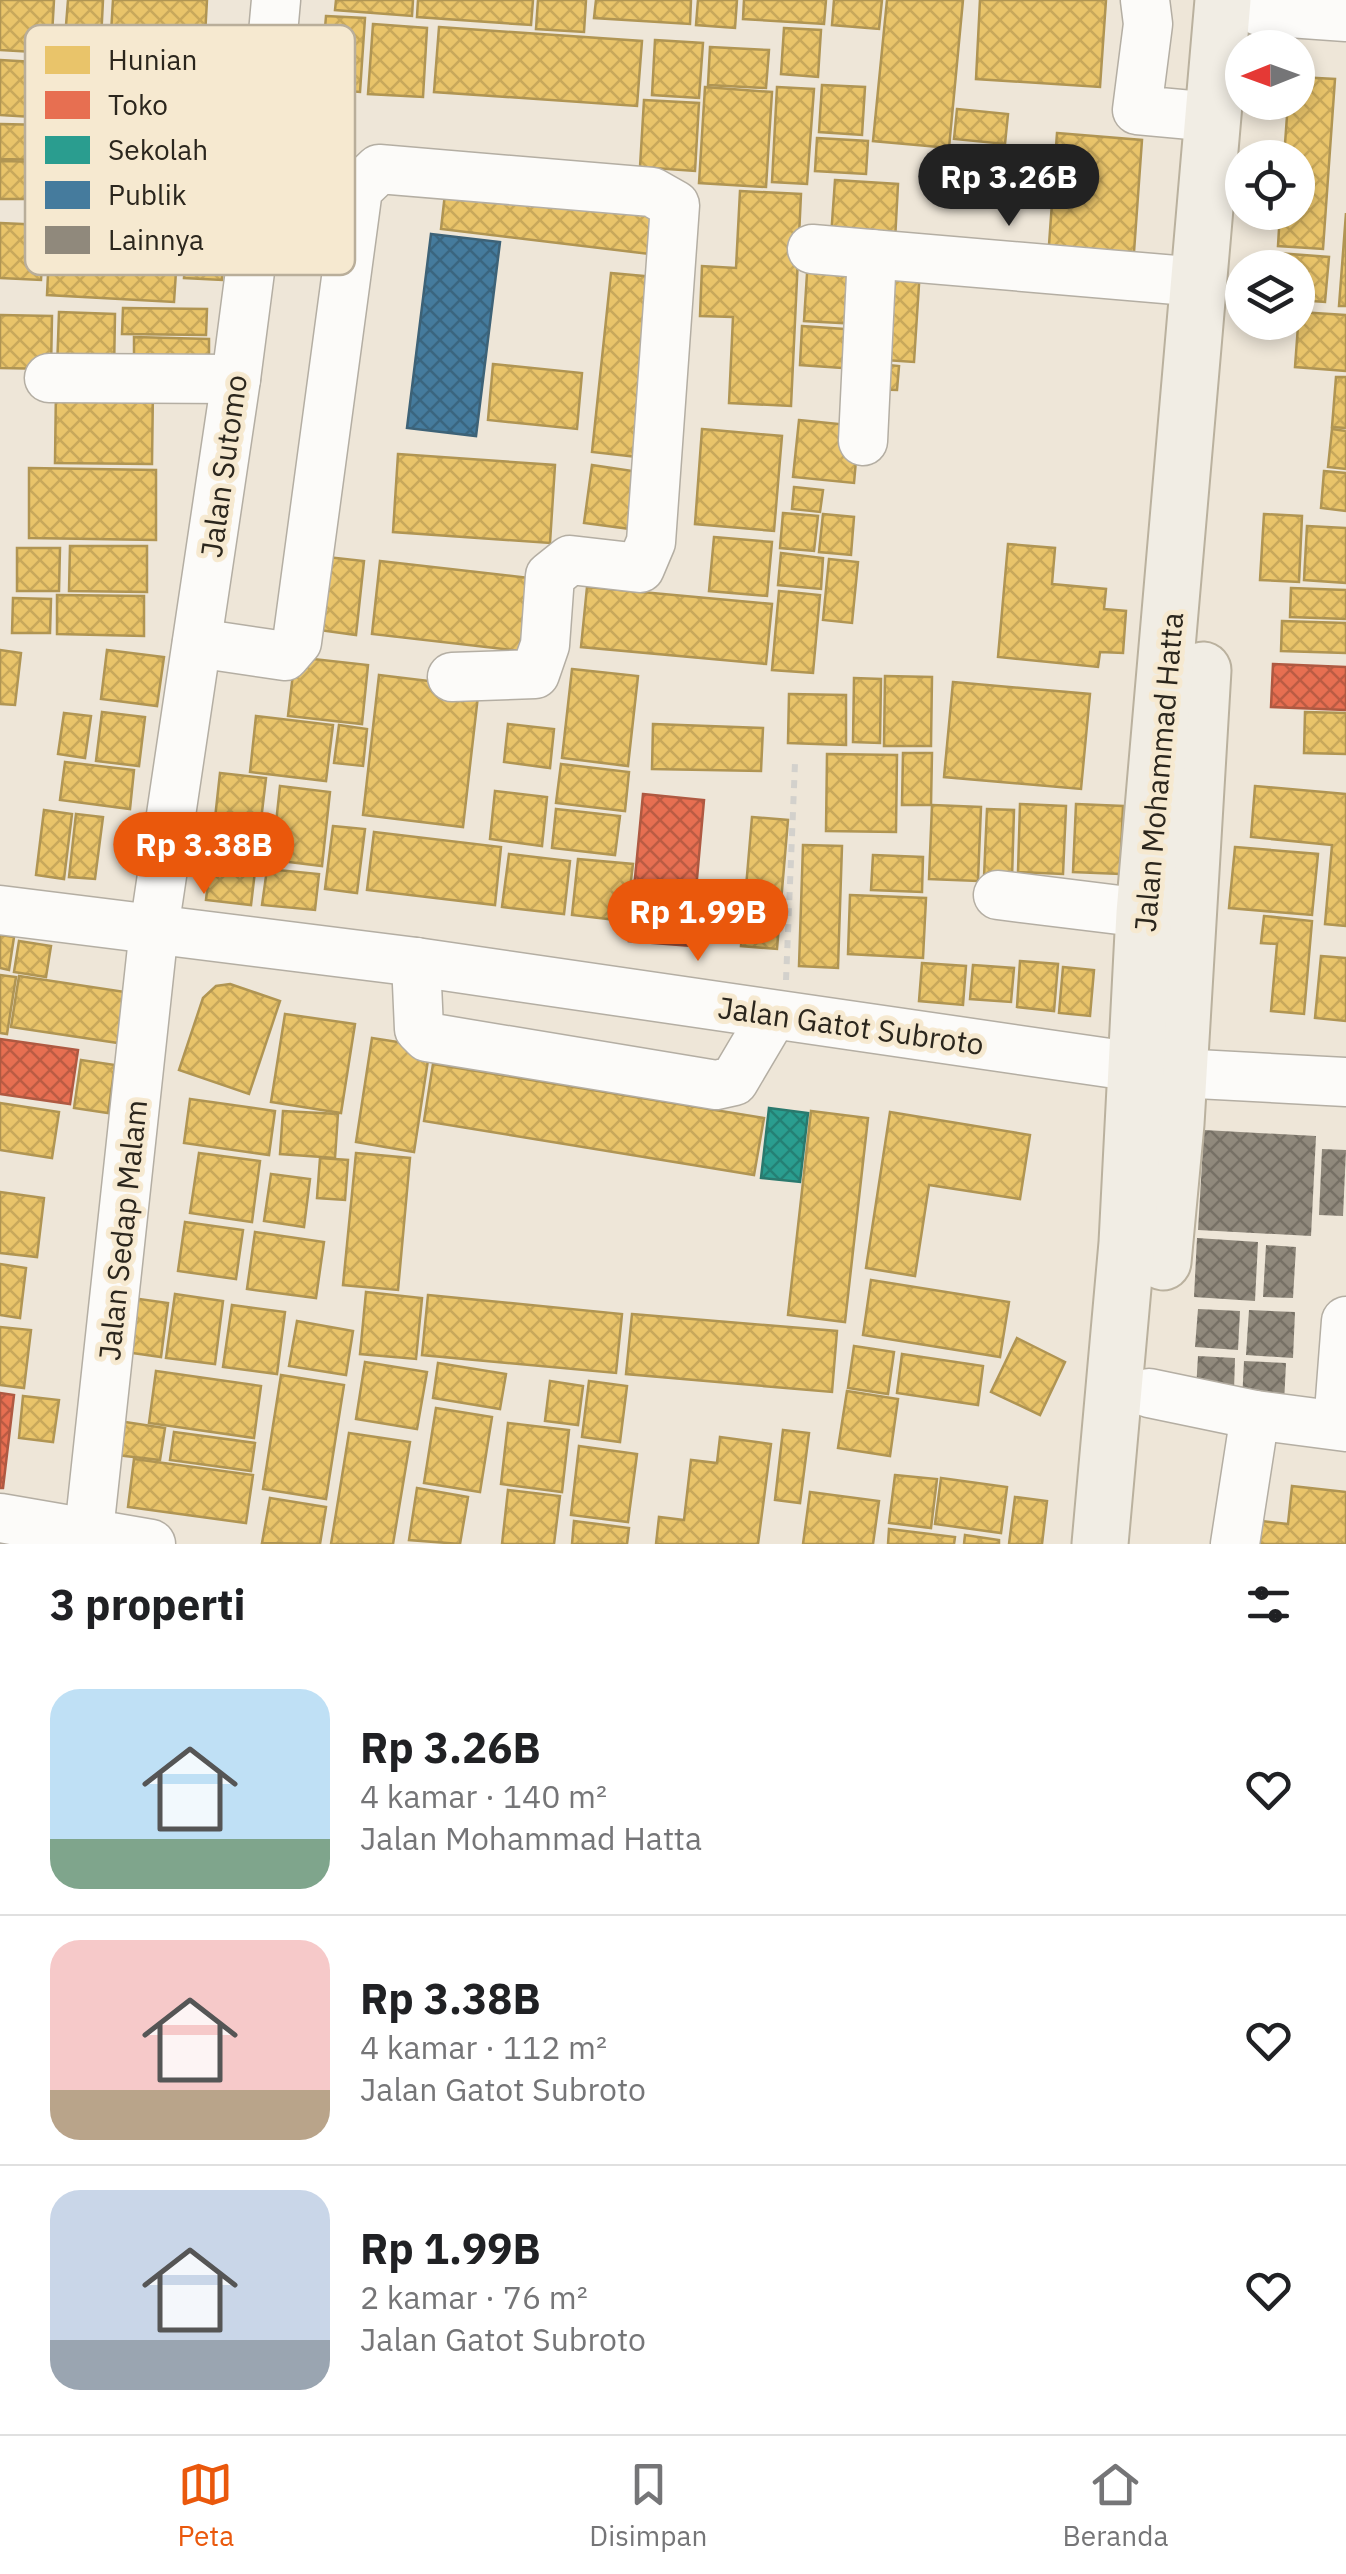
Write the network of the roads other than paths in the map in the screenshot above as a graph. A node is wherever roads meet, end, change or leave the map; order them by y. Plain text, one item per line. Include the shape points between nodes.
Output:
1 (276, 0) edge
2 (1144, 0) edge
3 (1249, 15) edge
4 (1346, 17) edge
5 (274, 25) edge
6 (1236, 126) edge
7 (355, 212) edge
8 (1238, 230) edge
9 (812, 249) dead end
10 (872, 254) junction
11 (250, 275) edge
12 (347, 275) edge
13 (1200, 282) junction
14 (49, 378) dead end
15 (236, 379) junction
16 (863, 442) dead end
17 (198, 642) junction
18 (452, 677) dead end
19 (998, 894) dead end
20 (0, 910) edge
21 (1144, 913) junction
22 (154, 930) junction
23 (416, 962) junction
24 (779, 1015) junction
25 (1158, 1069) junction
26 (1346, 1082) edge
27 (1346, 1321) edge
28 (1150, 1393) junction
29 (1255, 1415) junction
30 (1342, 1426) edge
31 (0, 1518) edge
32 (89, 1531) junction
33 (151, 1544) edge
34 (1100, 1544) edge
35 (1137, 1544) edge
36 (1235, 1544) edge

1 - 5 street, Jalan Sutomo
2 - 6 street via 1148,24 1136,110
3 - 4 street
3 - 6 main road, Jalan Mohammad Hatta
6 - 13 main road, Jalan Mohammad Hatta
7 - 18 street via 358,190 379,170 652,192 675,205 651,542 640,568 570,560 550,576 545,645 535,674
8 - 25 main road, Jalan Mohammad Hatta
9 - 10 street
10 - 13 street
10 - 16 street
11 - 15 street, Jalan Sutomo
12 - 17 street via 297,642 285,656
13 - 21 main road, Jalan Mohammad Hatta
14 - 15 street
15 - 17 street, Jalan Sutomo
17 - 22 street, Jalan Sutomo
19 - 21 street
20 - 22 street, Jalan Gatot Subroto
21 - 25 main road, Jalan Mohammad Hatta
22 - 23 street, Jalan Gatot Subroto
22 - 32 street, Jalan Sedap Malam
23 - 24 street, Jalan Gatot Subroto
23 - 24 street via 419,1028 427,1038 716,1085 734,1081
24 - 25 street, Jalan Gatot Subroto
25 - 26 street, Jalan Gatot Subroto
25 - 28 main road, Jalan Mohammad Hatta
25 - 34 main road, Jalan Mohammad Hatta
27 - 30 street
28 - 29 street
28 - 35 main road, Jalan Mohammad Hatta
29 - 30 street
29 - 36 street
31 - 32 street
32 - 33 street

